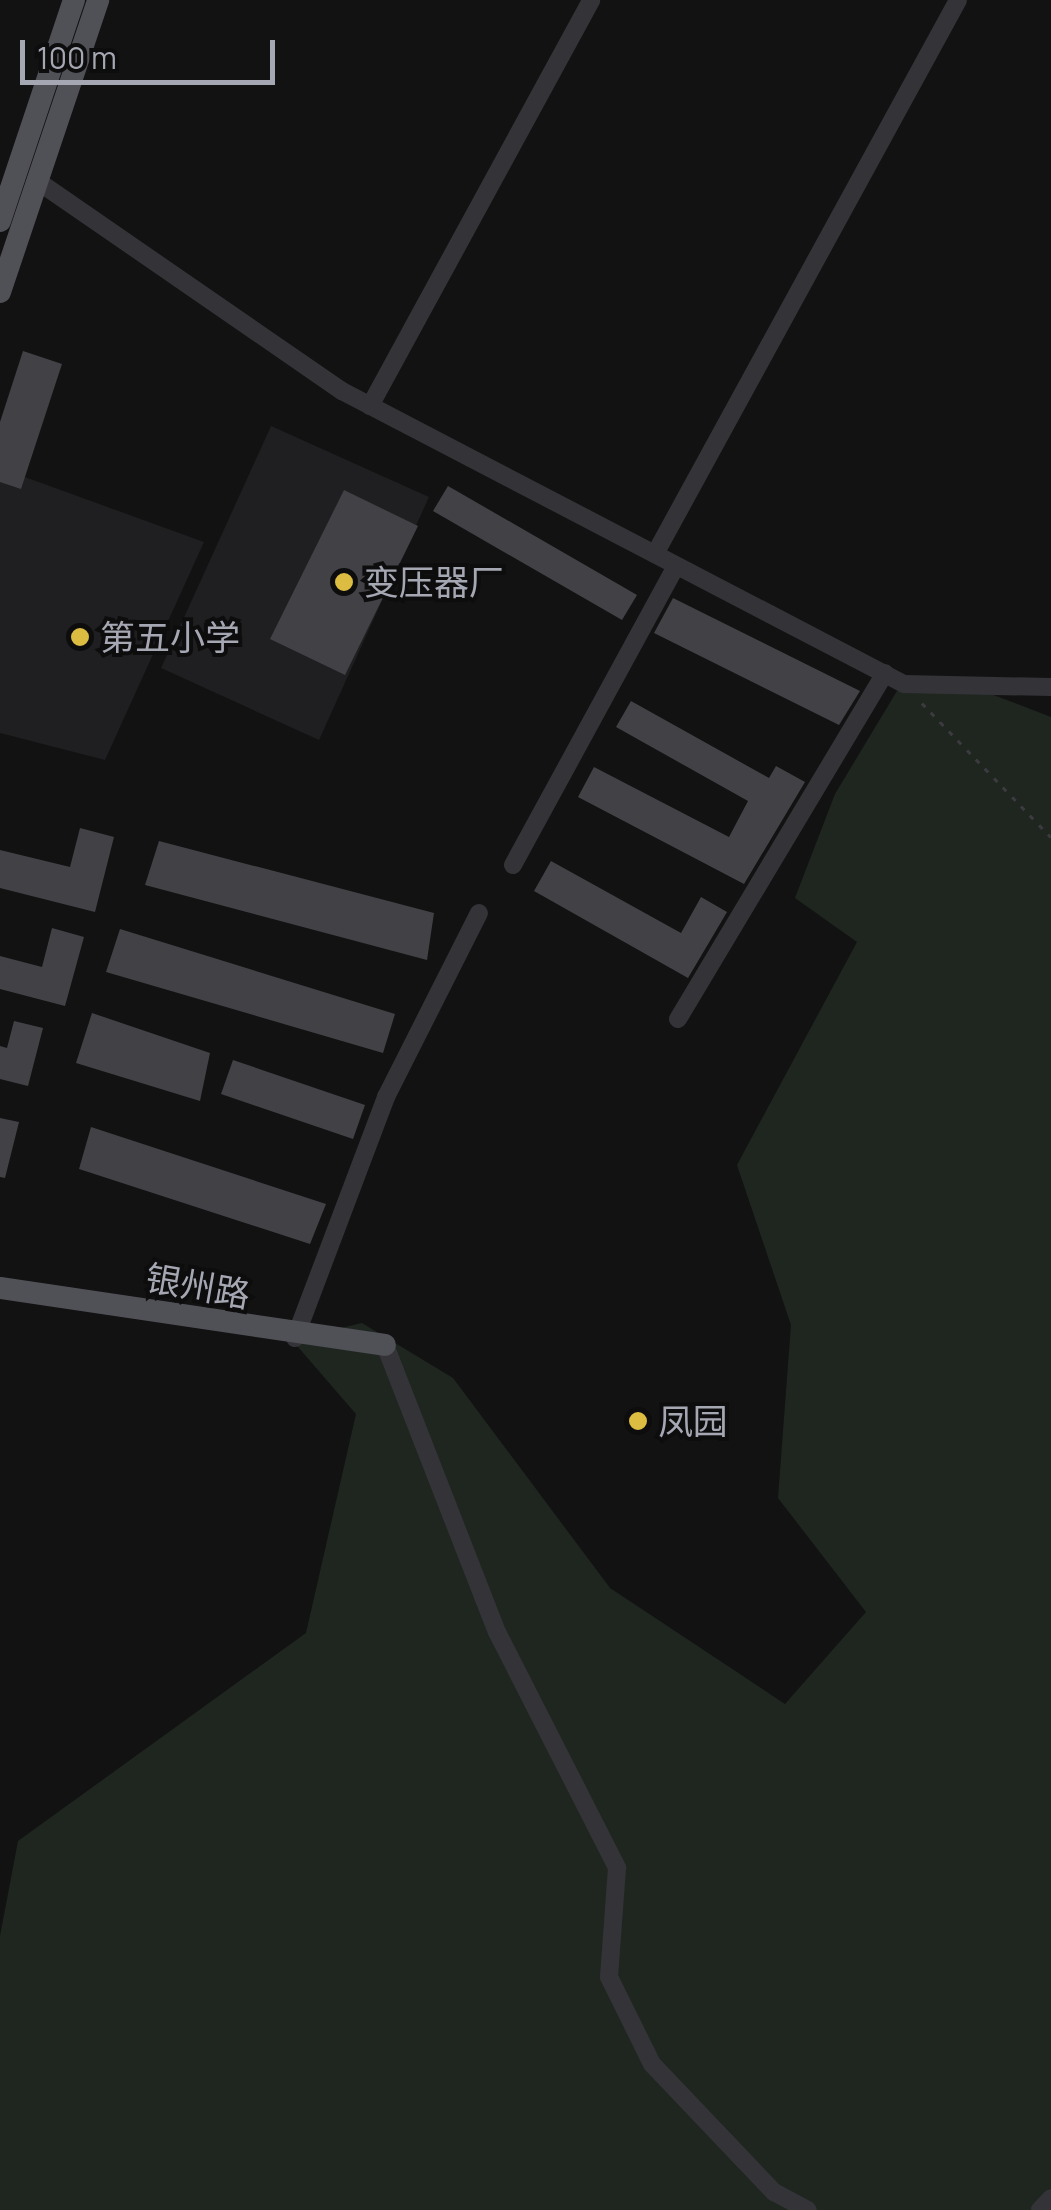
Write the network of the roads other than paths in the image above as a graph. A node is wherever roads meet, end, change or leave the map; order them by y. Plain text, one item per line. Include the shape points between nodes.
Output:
1 (74, 0) edge
2 (98, 0) edge
3 (592, 0) edge
4 (958, 0) edge
5 (36, 180) junction
6 (0, 222) edge
7 (0, 292) edge
8 (370, 406) junction
9 (655, 554) junction
10 (675, 568) junction
11 (885, 673) junction
12 (1051, 686) edge
13 (513, 865) dead end
14 (479, 913) dead end
15 (678, 1019) dead end
16 (0, 1288) edge
17 (295, 1338) junction
18 (385, 1345) joint
19 (1051, 2198) edge
20 (808, 2210) edge
21 (1040, 2210) edge

1 - 6 main road
2 - 5 main road
3 - 8 street
4 - 9 street
5 - 7 main road
5 - 8 street
8 - 9 street
9 - 10 street
10 - 11 street
10 - 13 street
11 - 12 street via 904,684
11 - 15 street
14 - 17 street via 386,1097
16 - 17 main road, 银州路
17 - 18 main road, 银州路
18 - 20 street via 497,1632 616,1868 609,1977 652,2064 774,2192
19 - 21 street

